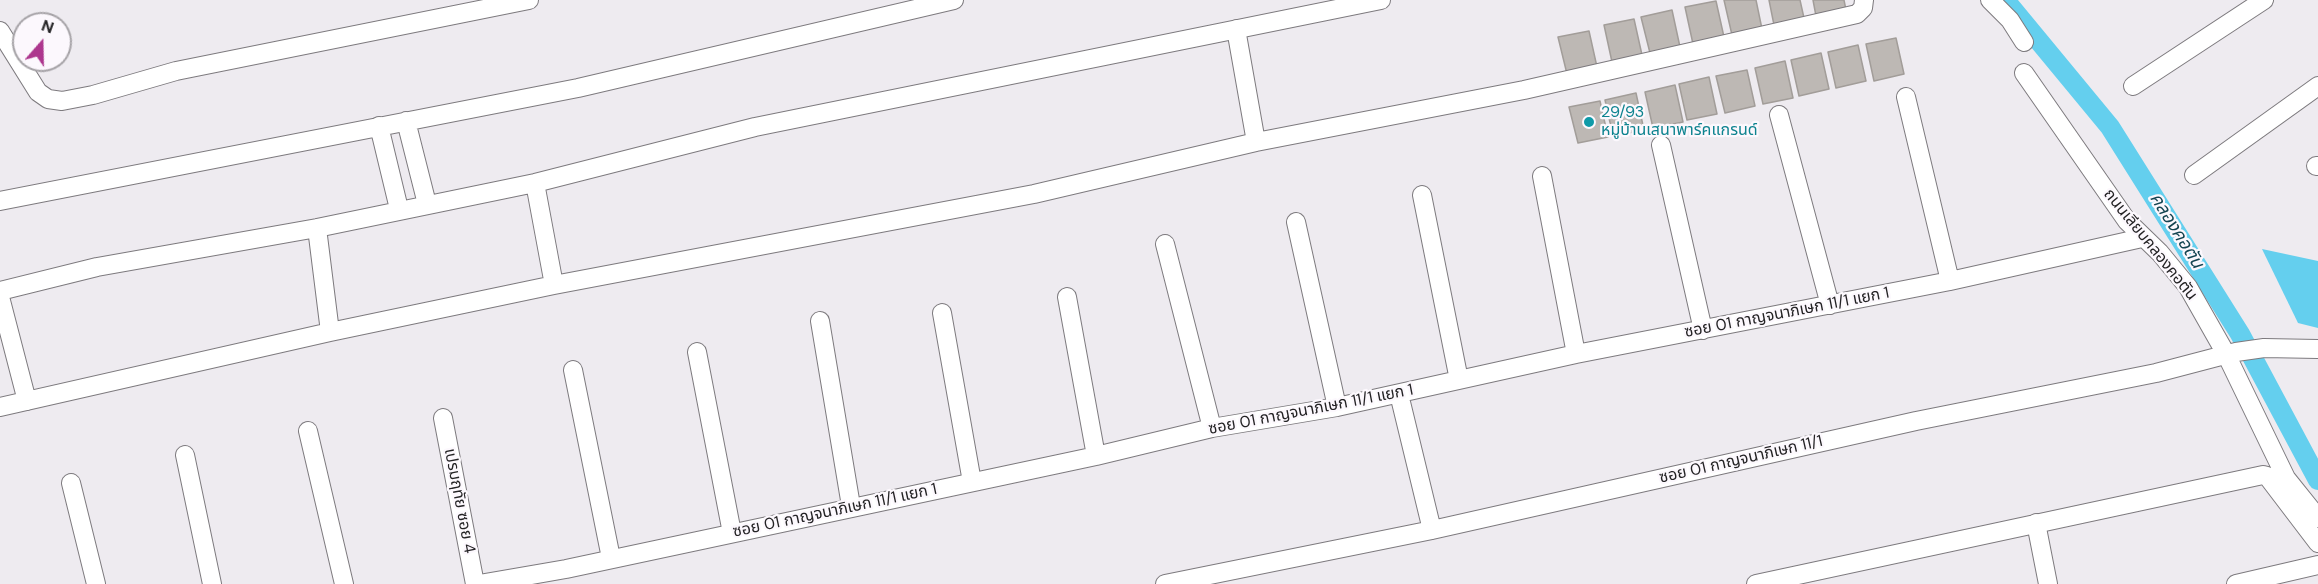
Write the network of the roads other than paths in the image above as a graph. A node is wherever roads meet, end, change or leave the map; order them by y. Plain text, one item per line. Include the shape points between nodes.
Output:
1 (529, 0) edge
2 (954, 0) edge
3 (1381, 0) edge
4 (1864, 0) edge
5 (1990, 0) edge
6 (2264, 0) edge
7 (1236, 29) junction
8 (0, 31) edge
9 (2024, 42) dead end
10 (2024, 73) dead end
11 (2133, 86) dead end
12 (2318, 86) edge
13 (1906, 97) dead end
14 (1779, 115) dead end
15 (406, 121) junction
16 (379, 126) junction
17 (1256, 142) junction
18 (1661, 145) dead end
19 (2194, 175) dead end
20 (1542, 176) dead end
21 (535, 183) junction
22 (1422, 195) dead end
23 (0, 201) edge
24 (427, 204) junction
25 (399, 209) junction
26 (1296, 222) dead end
27 (317, 228) junction
28 (2142, 238) junction
29 (1165, 244) dead end
30 (1950, 281) junction
31 (554, 285) junction
32 (0, 291) edge
33 (0, 297) edge
34 (1067, 297) dead end
35 (1830, 305) junction
36 (942, 313) dead end
37 (820, 321) dead end
38 (1702, 330) junction
39 (330, 332) junction
40 (2318, 348) edge
41 (697, 352) dead end
42 (2231, 353) junction
43 (1575, 354) junction
44 (573, 370) dead end
45 (1460, 380) junction
46 (1399, 394) junction
47 (27, 400) junction
48 (0, 407) edge
49 (1337, 407) junction
50 (443, 418) dead end
51 (1212, 428) junction
52 (308, 431) dead end
53 (185, 455) dead end
54 (1096, 456) junction
55 (972, 482) junction
56 (71, 483) dead end
57 (851, 506) junction
58 (2318, 518) edge
59 (2036, 523) junction
60 (1432, 530) junction
61 (732, 533) junction
62 (2318, 543) edge
63 (611, 558) junction
64 (2318, 565) edge
65 (568, 577) edge
66 (96, 584) edge
67 (212, 584) edge
68 (344, 584) edge
69 (477, 584) edge
70 (1166, 584) edge
71 (1756, 584) edge
72 (2048, 584) edge
73 (2235, 584) edge

1 - 8 street via 176,72 62,101 48,99 38,92
2 - 15 street via 578,88
3 - 7 street
4 - 17 street via 1857,14 1524,90
5 - 9 street
6 - 11 street
7 - 17 street
7 - 21 street via 755,127
10 - 28 street, ถนนเลียบคลองคอตัน
12 - 19 street
13 - 30 street
14 - 35 street
15 - 16 street
15 - 24 street
16 - 23 street
16 - 25 street
17 - 31 street via 1034,194
18 - 38 street
20 - 43 street
21 - 24 street
21 - 31 street
22 - 45 street
24 - 25 street
25 - 27 street
26 - 49 street
27 - 32 street via 98,267
27 - 39 street
28 - 30 street, ซอย 01 กาญจนาภิเษก 11/1 แยก 1
28 - 42 street, ถนนเลียบคลองคอตัน via 2188,287
29 - 51 street
30 - 35 street, ซอย 01 กาญจนาภิเษก 11/1 แยก 1
31 - 39 street
33 - 47 street
34 - 54 street
35 - 38 street, ซอย 01 กาญจนาภิเษก 11/1 แยก 1
36 - 55 street
37 - 57 street
38 - 43 street, ซอย 01 กาญจนาภิเษก 11/1 แยก 1
39 - 47 street
40 - 42 street, ซอย 01 กาญจนาภิเษก 11/1 via 2264,348
41 - 61 street
42 - 58 street, ถนนเลียบคลองคอตัน via 2286,478
42 - 60 street, ซอย 01 กาญจนาภิเษก 11/1 via 2156,373 1905,423
43 - 45 street, ซอย 01 กาญจนาภิเษก 11/1 แยก 1
44 - 63 street
45 - 46 street, ซอย 01 กาญจนาภิเษก 11/1 แยก 1
46 - 49 street, ซอย 01 กาญจนาภิเษก 11/1 แยก 1
46 - 60 street
47 - 48 street
49 - 51 street, ซอย 01 กาญจนาภิเษก 11/1 แยก 1
50 - 69 street, เปรมฤทัย ซอย 4
51 - 54 street, ซอย 01 กาญจนาภิเษก 11/1 แยก 1
52 - 68 street
53 - 67 street
54 - 55 street, ซอย 01 กาญจนาภิเษก 11/1 แยก 1
55 - 57 street, ซอย 01 กาญจนาภิเษก 11/1 แยก 1
56 - 66 street
57 - 61 street, ซอย 01 กาญจนาภิเษก 11/1 แยก 1
59 - 62 street via 2263,475
59 - 71 street
59 - 72 street
60 - 70 street, ซอย 01 กาญจนาภิเษก 11/1
61 - 63 street, ซอย 01 กาญจนาภิเษก 11/1 แยก 1
63 - 65 street, ซอย 01 กาญจนาภิเษก 11/1 แยก 1
64 - 73 street
65 - 69 street, ซอย 01 กาญจนาภิเษก 11/1 แยก 1

